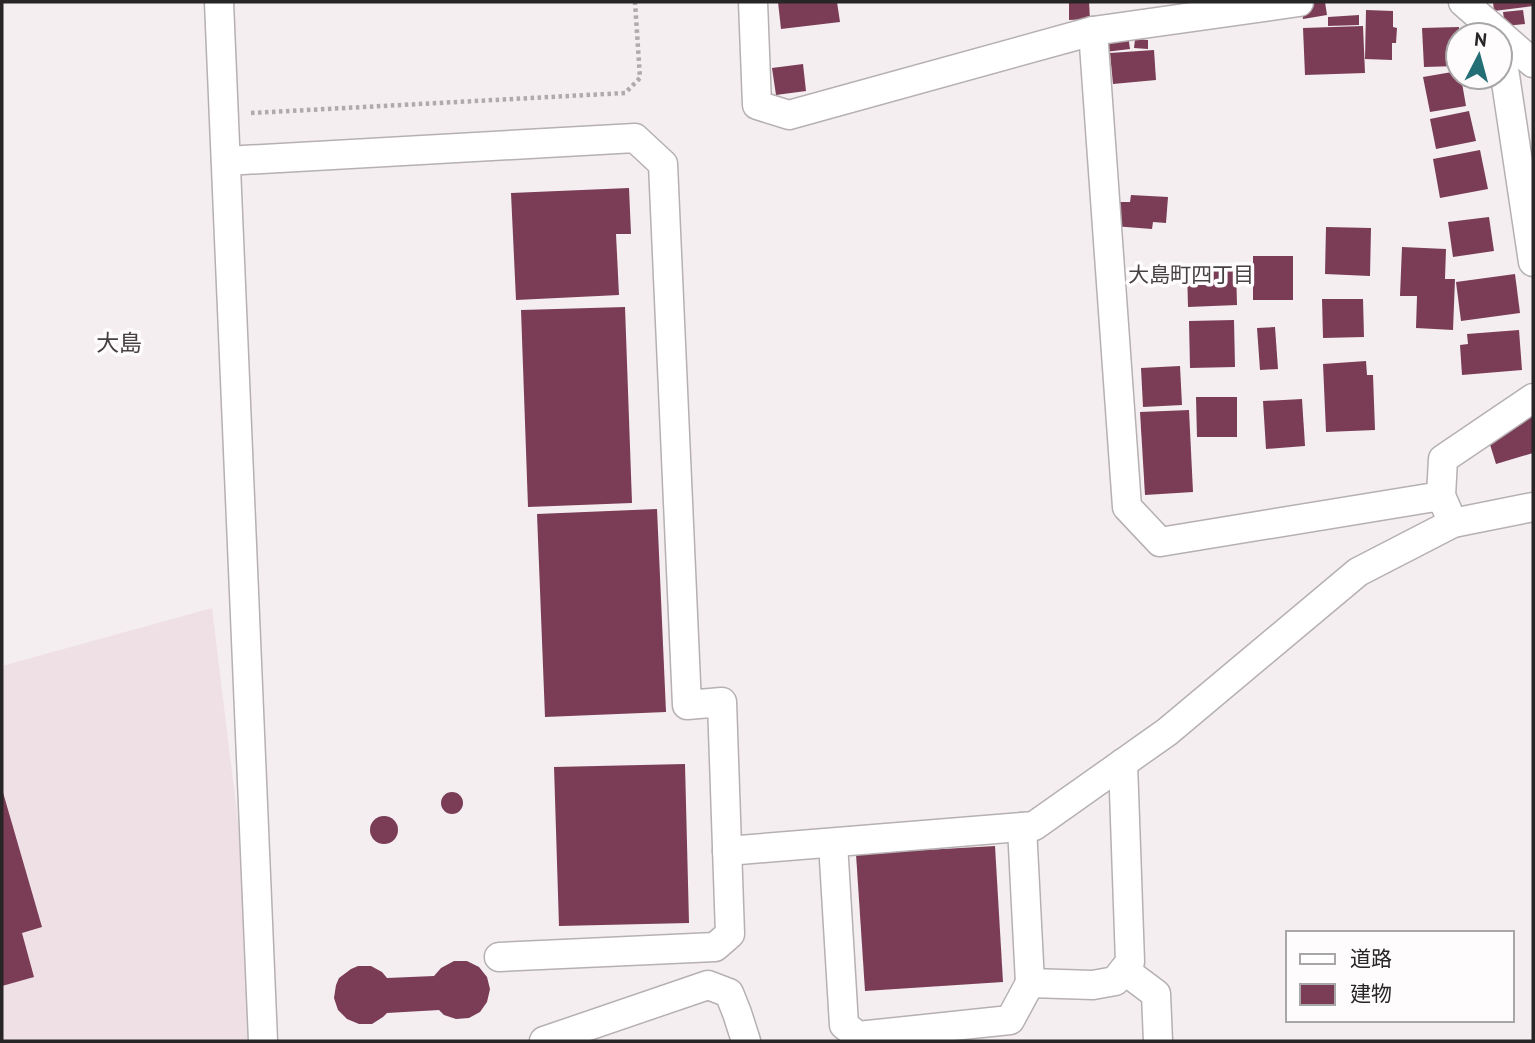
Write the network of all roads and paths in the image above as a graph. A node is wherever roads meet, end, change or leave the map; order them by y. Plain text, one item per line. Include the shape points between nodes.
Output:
1 (219, 2) edge
2 (635, 2) edge
3 (753, 2) edge
4 (1299, 2) edge
5 (1463, 2) edge
6 (1483, 21) edge
7 (1093, 31) junction
8 (1514, 48) edge
9 (1533, 63) edge
10 (1507, 91) edge
11 (224, 115) junction
12 (226, 161) junction
13 (1533, 262) edge
14 (1533, 398) edge
15 (1441, 496) junction
16 (1533, 507) edge
17 (1453, 523) junction
18 (1123, 763) junction
19 (1022, 827) junction
20 (833, 843) junction
21 (727, 851) junction
22 (499, 957) dead end
23 (1124, 970) junction
24 (1030, 983) junction
25 (879, 1038) edge
26 (263, 1041) edge
27 (544, 1041) edge
28 (746, 1041) edge
29 (1158, 1041) edge

1 - 11 street
2 - 11 path via 640,78 625,93
3 - 7 street via 757,105 789,115
4 - 7 street
5 - 6 street
7 - 15 street via 1127,507 1160,542
8 - 9 street
10 - 13 street
11 - 12 street
12 - 21 street via 635,138 663,164 687,705 722,702
12 - 26 street
14 - 15 street via 1443,459
15 - 17 street
16 - 17 street
17 - 18 street via 1358,572 1167,732
18 - 19 street via 1034,826
18 - 23 street via 1130,962
19 - 20 street
19 - 24 street
20 - 21 street
20 - 25 street via 844,1025 858,1036
21 - 22 street via 730,934 715,947
23 - 24 street via 1115,981 1093,985
23 - 29 street via 1156,994
24 - 25 street via 1010,1020
27 - 28 street via 708,985 729,993

